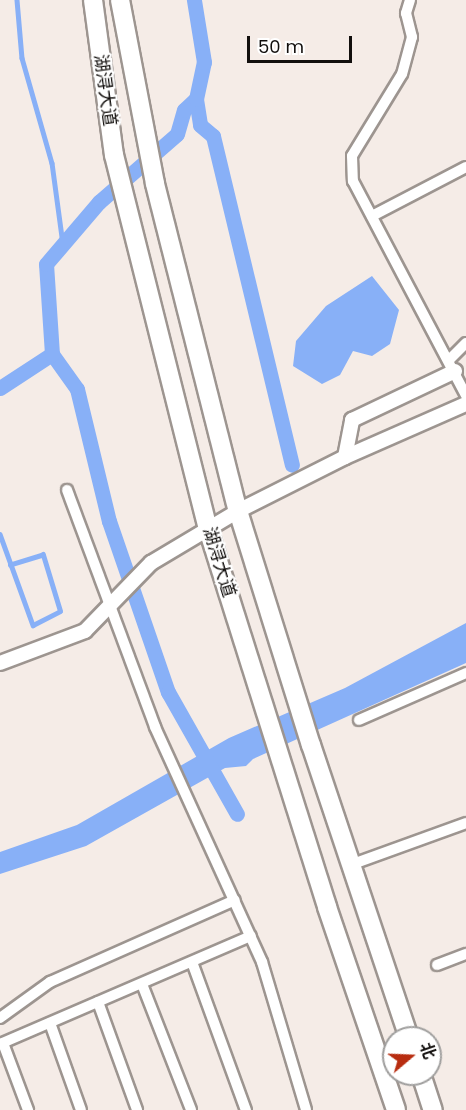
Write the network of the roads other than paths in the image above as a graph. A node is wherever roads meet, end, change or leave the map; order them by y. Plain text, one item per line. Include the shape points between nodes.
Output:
1 (93, 0) edge
2 (120, 0) edge
3 (410, 0) edge
4 (466, 167) edge
5 (372, 216) junction
6 (466, 344) edge
7 (452, 365) junction
8 (466, 395) edge
9 (466, 404) edge
10 (345, 457) junction
11 (67, 490) dead end
12 (238, 511) junction
13 (208, 529) junction
14 (112, 604) junction
15 (0, 663) edge
16 (466, 673) edge
17 (359, 720) dead end
18 (466, 823) edge
19 (350, 865) junction
20 (235, 900) junction
21 (251, 936) junction
22 (466, 954) edge
23 (192, 962) junction
24 (436, 965) dead end
25 (142, 984) junction
26 (98, 1002) junction
27 (0, 1018) edge
28 (50, 1023) junction
29 (405, 1026) edge
30 (1, 1043) edge
31 (425, 1086) edge
32 (28, 1110) edge
33 (81, 1110) edge
34 (137, 1110) edge
35 (191, 1110) edge
36 (246, 1110) edge
37 (305, 1110) edge
38 (396, 1110) edge
39 (433, 1110) edge

1 - 13 main road, 湖浔大道 via 114,155
2 - 12 main road, 湖浔大道 via 155,184
3 - 5 street via 406,13 412,37 402,74 352,156 353,182
4 - 5 street
5 - 7 street
6 - 7 street
7 - 8 street
7 - 10 street via 352,420
9 - 10 street
10 - 12 street
11 - 14 street
12 - 13 street
12 - 19 main road, 湖浔大道
13 - 14 street via 151,563
13 - 38 main road, 湖浔大道 via 327,907
14 - 15 street via 85,631
14 - 20 street via 155,727
16 - 17 street
18 - 19 street
19 - 29 main road, 湖浔大道
20 - 21 street
20 - 27 street via 50,982
21 - 23 street
21 - 37 street
22 - 24 street
23 - 25 street
23 - 36 street
25 - 26 street
25 - 35 street
26 - 28 street
26 - 34 street
28 - 30 street
28 - 33 street
30 - 32 street
31 - 39 main road

